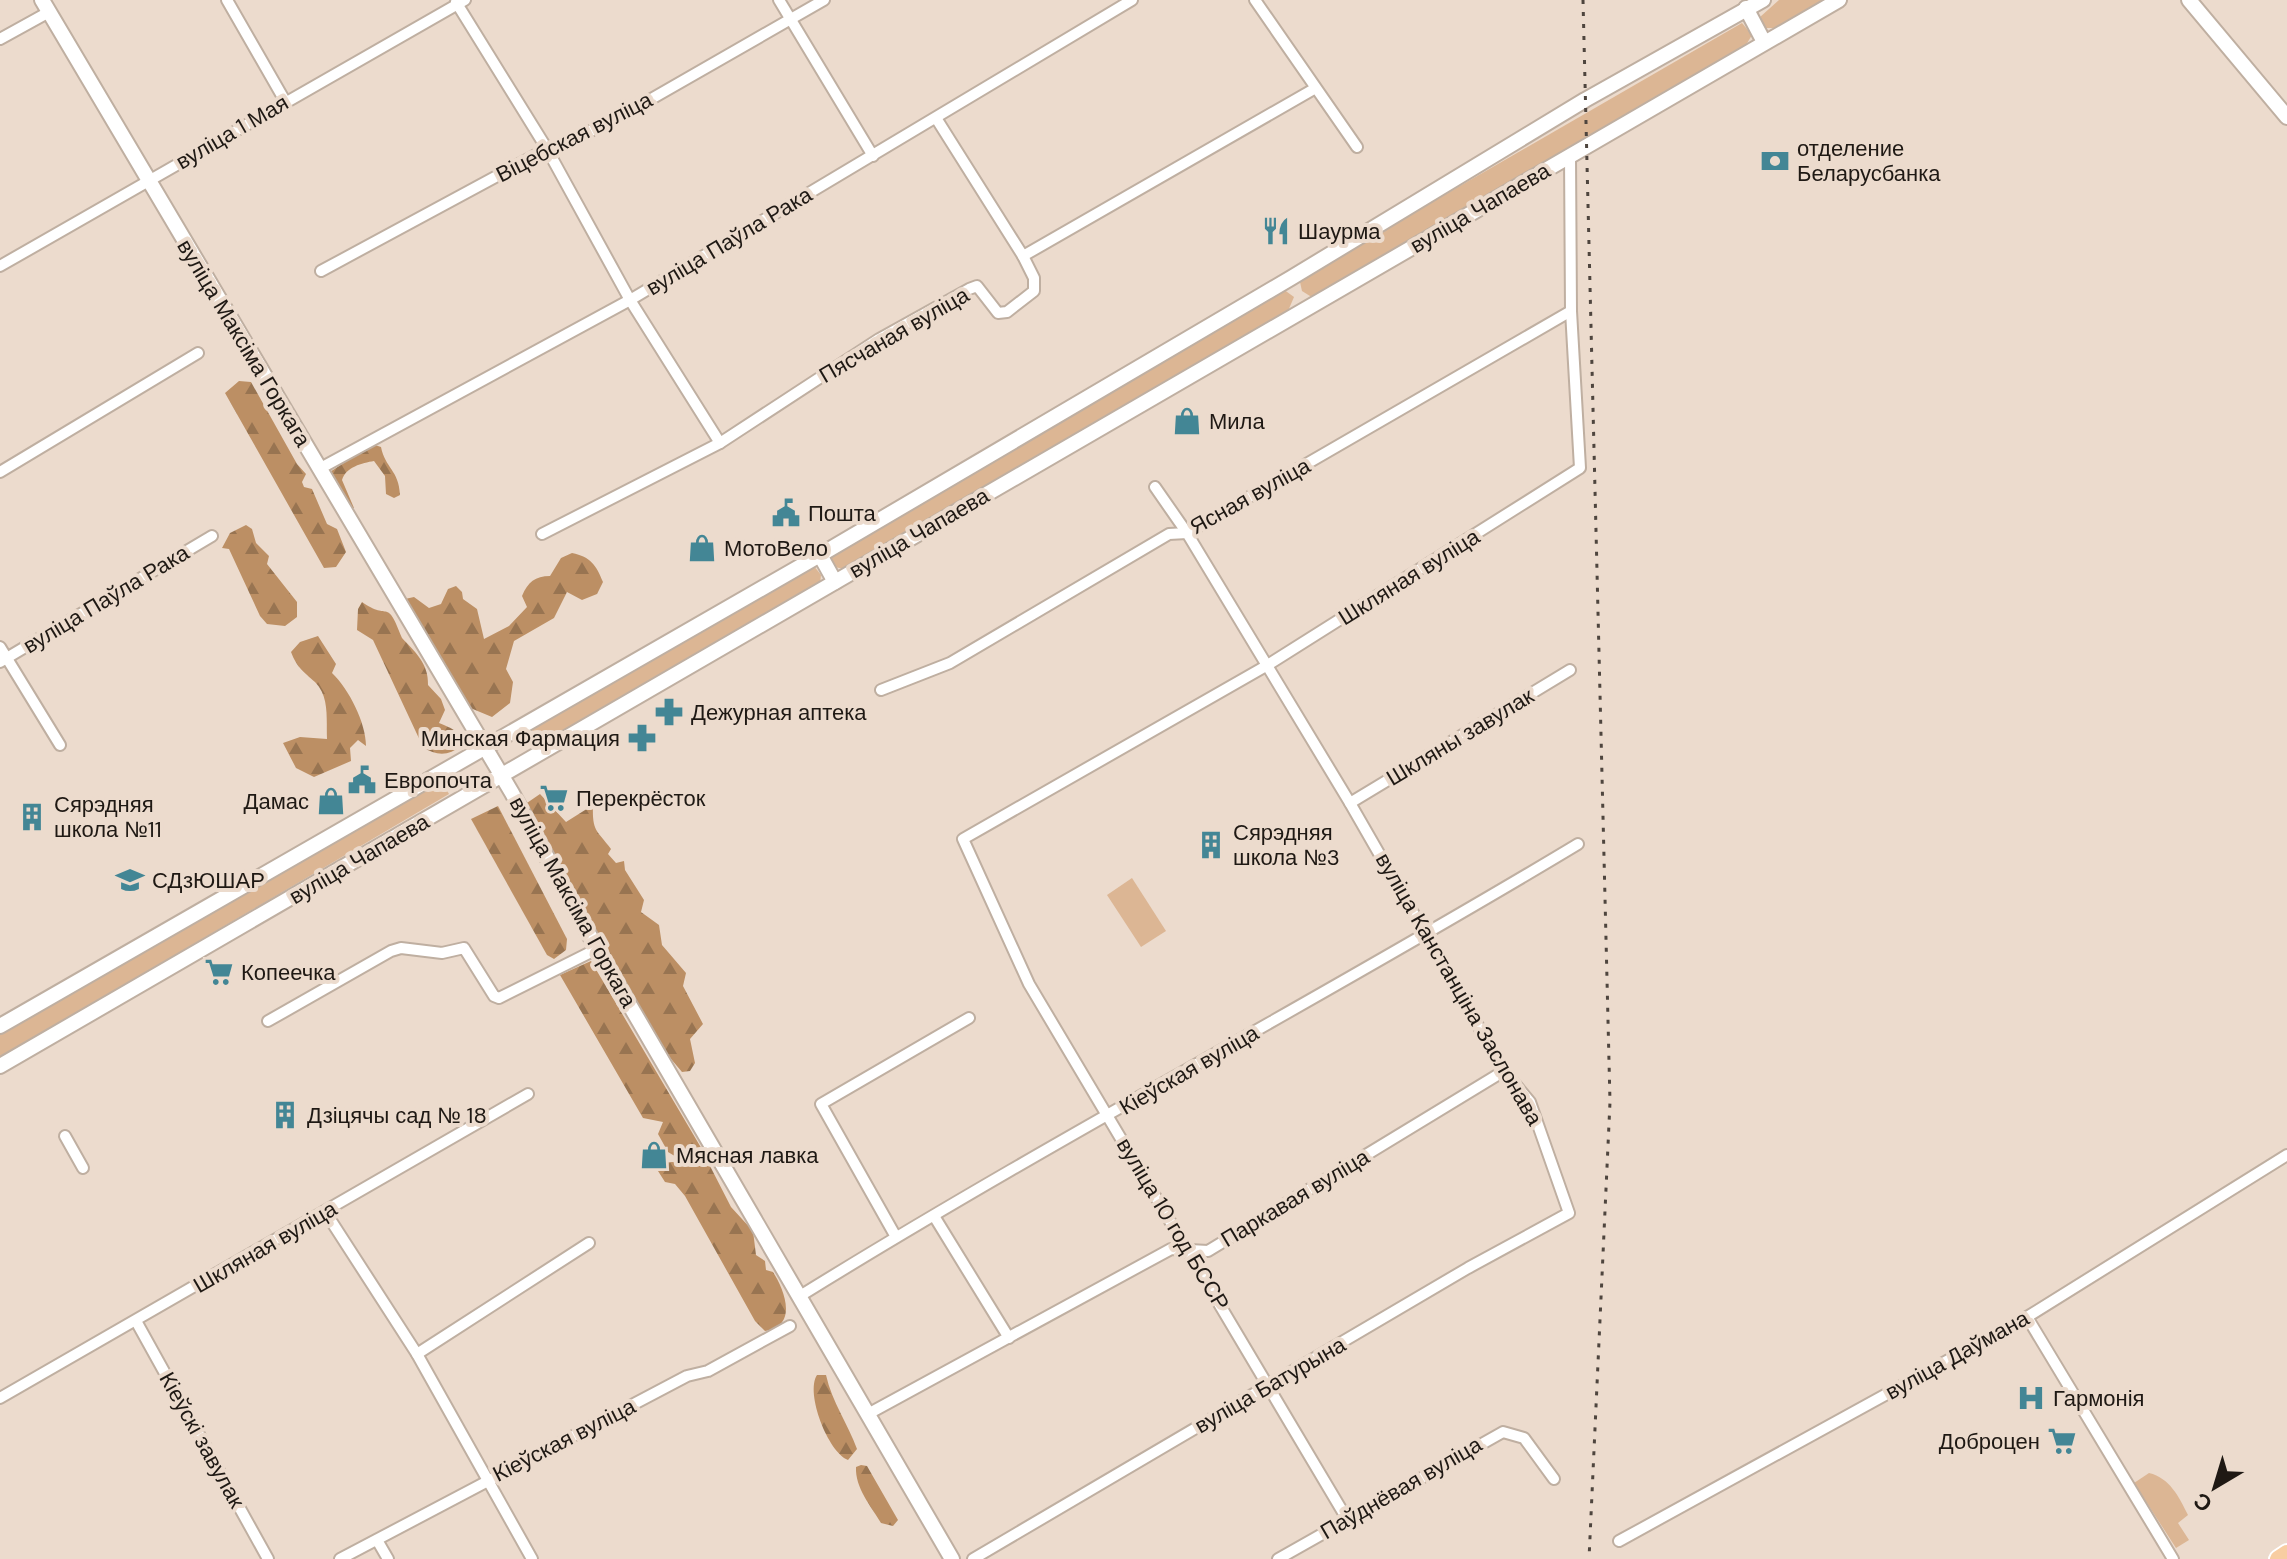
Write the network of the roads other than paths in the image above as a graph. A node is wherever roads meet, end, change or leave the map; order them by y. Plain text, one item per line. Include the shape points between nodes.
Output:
1 (227, 0) edge
2 (779, 0) edge
3 (824, 0) edge
4 (1132, 0) edge
5 (1255, 0) edge
6 (1763, 0) edge
7 (1839, 0) edge
8 (2189, 0) edge
9 (459, 2) edge
10 (46, 6) edge
11 (1746, 8) junction
12 (791, 21) junction
13 (0, 39) edge
14 (1764, 42) junction
15 (1314, 89) junction
16 (285, 101) junction
17 (2287, 117) edge
18 (936, 118) junction
19 (1357, 147) dead end
20 (547, 149) junction
21 (1570, 155) junction
22 (873, 156) junction
23 (149, 181) junction
24 (1023, 256) junction
25 (0, 266) edge
26 (321, 271) dead end
27 (630, 300) junction
28 (1571, 311) junction
29 (198, 353) dead end
30 (720, 443) junction
31 (319, 469) junction
32 (0, 472) edge
33 (1155, 487) dead end
34 (1187, 533) junction
35 (542, 534) dead end
36 (212, 536) dead end
37 (820, 555) junction
38 (835, 582) junction
39 (0, 647) edge
40 (3, 660) edge
41 (1266, 666) junction
42 (1570, 670) dead end
43 (881, 690) dead end
44 (60, 745) dead end
45 (484, 746) junction
46 (502, 777) junction
47 (1350, 803) junction
48 (963, 839) joint
49 (1578, 844) dead end
50 (1427, 935) junction
51 (597, 949) junction
52 (969, 1018) dead end
53 (268, 1021) dead end
54 (0, 1026) edge
55 (0, 1066) edge
56 (1504, 1071) junction
57 (528, 1094) dead end
58 (1110, 1115) junction
59 (65, 1136) dead end
60 (2287, 1155) edge
61 (83, 1168) dead end
62 (326, 1213) junction
63 (1569, 1213) joint
64 (934, 1216) junction
65 (896, 1237) junction
66 (589, 1243) dead end
67 (1189, 1249) junction
68 (800, 1296) junction
69 (2027, 1317) junction
70 (136, 1321) junction
71 (790, 1326) dead end
72 (1009, 1338) junction
73 (417, 1354) junction
74 (1269, 1386) junction
75 (0, 1398) edge
76 (868, 1414) junction
77 (1554, 1479) dead end
78 (486, 1481) junction
79 (1347, 1519) junction
80 (377, 1540) junction
81 (1619, 1541) dead end
82 (2287, 1553) edge
83 (268, 1559) edge
84 (340, 1559) edge
85 (388, 1559) edge
86 (532, 1559) edge
87 (952, 1559) edge
88 (973, 1559) edge
89 (1278, 1559) edge
90 (2173, 1559) edge
91 (2278, 1559) edge

1 - 16 street
2 - 12 street
3 - 12 street, Віцебская вуліца
4 - 18 street, вуліца Паўла Рака
5 - 15 street
6 - 11 main road, вуліца Чапаева
7 - 14 main road, вуліца Чапаева
8 - 17 main road
9 - 16 street, вуліца 1 Мая
9 - 20 street
10 - 13 street
10 - 23 main road, вуліца Максіма Горкага
11 - 14 main road
11 - 37 main road, вуліца Чапаева
12 - 20 street, Віцебская вуліца via 564,145
12 - 22 street
14 - 21 main road, вуліца Чапаева
15 - 19 street
15 - 24 street
16 - 23 street, вуліца 1 Мая
18 - 22 street, вуліца Паўла Рака
18 - 24 street
20 - 26 street, Віцебская вуліца
20 - 27 street
21 - 28 street, Шкляная вуліца
21 - 38 main road, вуліца Чапаева
22 - 27 street, вуліца Паўла Рака
23 - 25 street, вуліца 1 Мая
23 - 31 main road, вуліца Максіма Горкага
24 - 30 street, Пясчаная вуліца via 1034,291 1007,312 992,308 977,286 969,289 879,339
27 - 30 street
27 - 31 street, вуліца Паўла Рака
28 - 34 street, Ясная вуліца
28 - 41 street, Шкляная вуліца via 1580,468
29 - 32 street
30 - 35 street, Пясчаная вуліца
31 - 45 main road, вуліца Максіма Горкага
33 - 34 street, вуліца Канстанціна Заслонава
34 - 41 street, вуліца Канстанціна Заслонава
34 - 43 street, Ясная вуліца via 1169,534 950,663
36 - 40 street, вуліца Паўла Рака
37 - 38 main road
37 - 45 main road, вуліца Чапаева
38 - 46 main road, вуліца Чапаева
39 - 40 street
40 - 44 street
41 - 47 street, вуліца Канстанціна Заслонава
41 - 48 street, Шкляная вуліца
42 - 47 street, Шкляны завулак
45 - 46 main road, вуліца Максіма Горкага
45 - 54 main road, вуліца Чапаева
46 - 51 main road, вуліца Максіма Горкага
46 - 55 main road, вуліца Чапаева
47 - 50 street, вуліца Канстанціна Заслонава
48 - 58 street, вуліца 10 год БССР via 1029,984
49 - 50 street, Кіеўская вуліца
50 - 56 street, вуліца Канстанціна Заслонава
50 - 58 street, Кіеўская вуліца
51 - 53 street via 499,998 464,948 442,953 401,948
51 - 68 main road, вуліца Максіма Горкага
52 - 65 street via 821,1104
56 - 63 street, вуліца Канстанціна Заслонава via 1530,1102
56 - 67 street, Паркавая вуліца via 1208,1251
57 - 62 street, Шкляная вуліца
58 - 64 street, Кіеўская вуліца
58 - 67 street, вуліца 10 год БССР
59 - 61 street
60 - 69 street, вуліца Даўмана
62 - 70 street, Шкляная вуліца
62 - 73 street
63 - 74 street, вуліца Батурына
64 - 65 street, Кіеўская вуліца
64 - 72 street
65 - 68 street, Кіеўская вуліца
66 - 73 street
67 - 72 street, Паркавая вуліца via 1171,1249
67 - 74 street, вуліца 10 год БССР
68 - 76 main road, вуліца Максіма Горкага
69 - 81 street, вуліца Даўмана
69 - 90 street
70 - 75 street, Шкляная вуліца
70 - 83 street, Кіеўскі завулак
71 - 78 street, Кіеўская вуліца
72 - 76 street, Паркавая вуліца
73 - 78 street
74 - 79 street, вуліца 10 год БССР
74 - 88 street, вуліца Батурына
76 - 87 main road, вуліца Максіма Горкага
77 - 79 street, Паўднёвая вуліца via 1524,1438 1503,1432
78 - 80 street, Кіеўская вуліца
78 - 86 street
79 - 89 street, Паўднёвая вуліца
80 - 84 street, Кіеўская вуліца
80 - 85 street
82 - 91 main road

